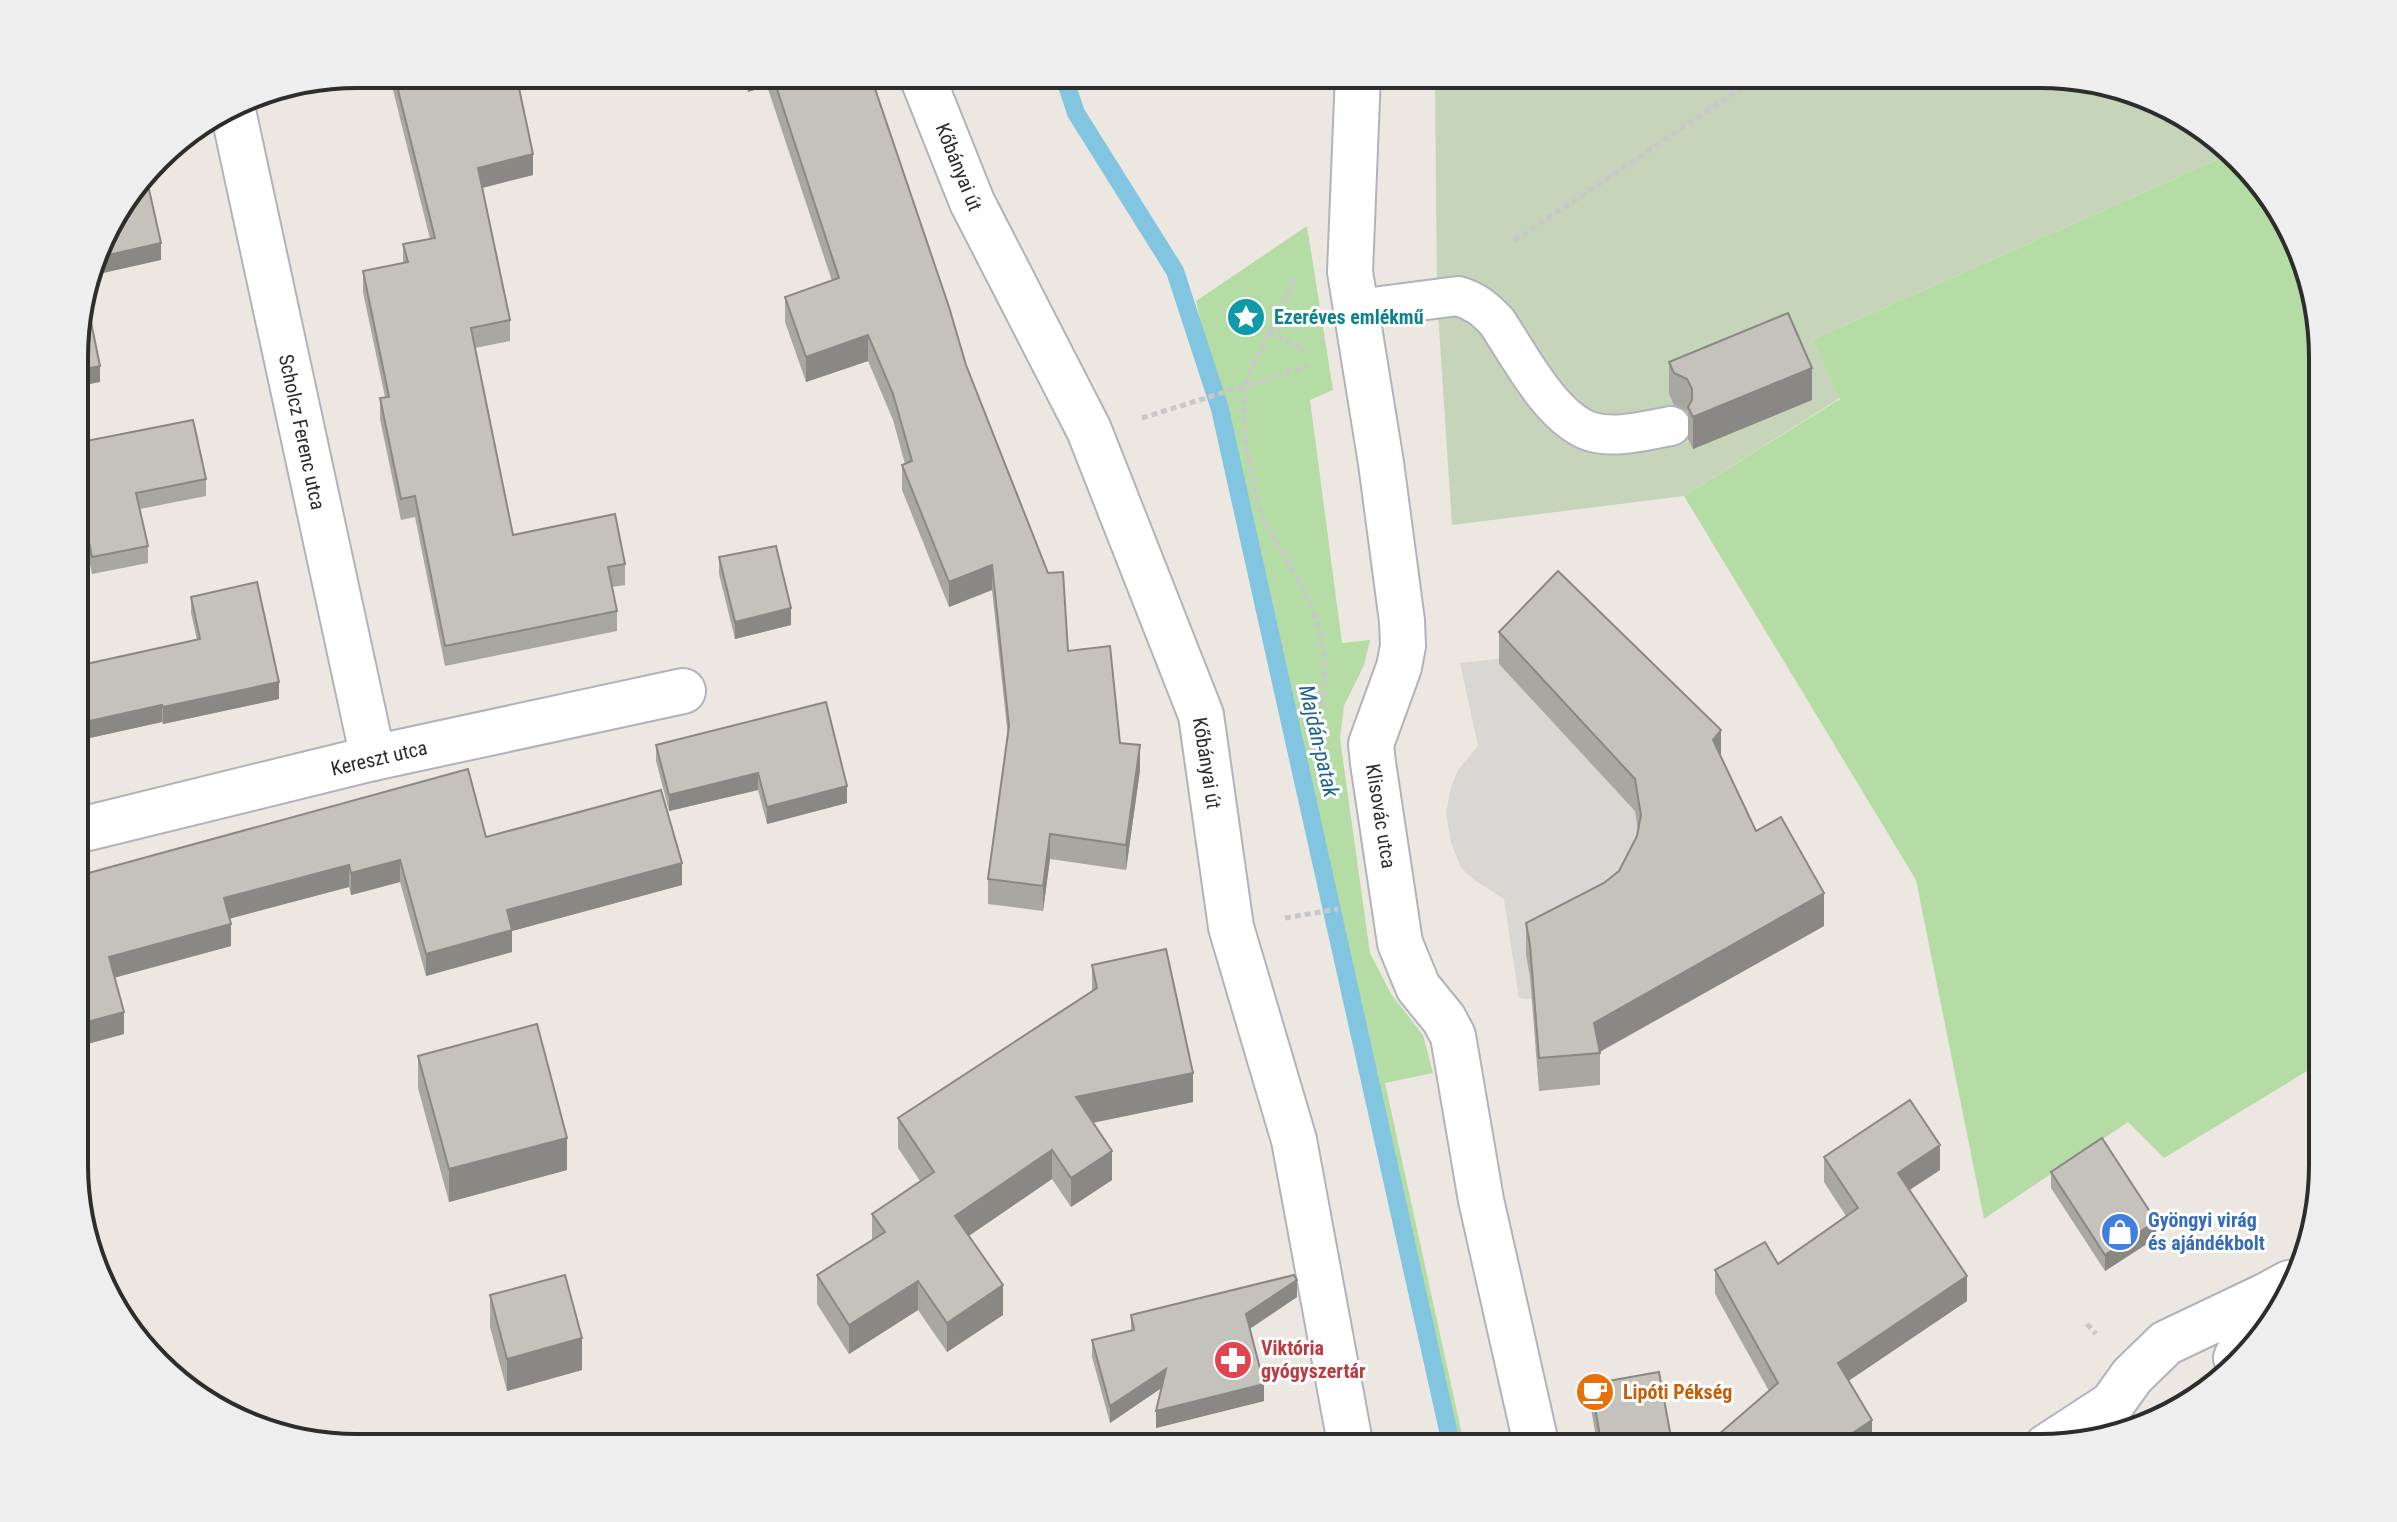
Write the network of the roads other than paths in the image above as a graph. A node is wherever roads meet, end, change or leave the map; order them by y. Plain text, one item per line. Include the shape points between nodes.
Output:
1 (927, 88) edge
2 (1357, 88) edge
3 (235, 118) edge
4 (1348, 340) junction
5 (1671, 426) dead end
6 (683, 691) dead end
7 (373, 758) junction
8 (88, 828) edge
9 (2278, 1289) edge
10 (2259, 1321) edge
11 (2111, 1418) edge
12 (2084, 1430) edge
13 (1348, 1433) edge
14 (1534, 1433) edge

1 - 13 street, Kőbányai út via 972,202 1089,430 1201,715 1231,927 1294,1140
2 - 4 street, Klisovác utca
3 - 7 street, Scholcz Ferenc utca
4 - 5 lane via 1458,296 1470,299 1497,322 1555,408 1573,423 1615,434
4 - 14 street, Klisovác utca via 1402,621 1399,667 1371,744 1400,943 1418,987 1453,1036 1481,1200
6 - 7 street, Kereszt utca
7 - 8 street, Kereszt utca
9 - 10 street
9 - 11 street via 2166,1343 2132,1376
11 - 12 street

